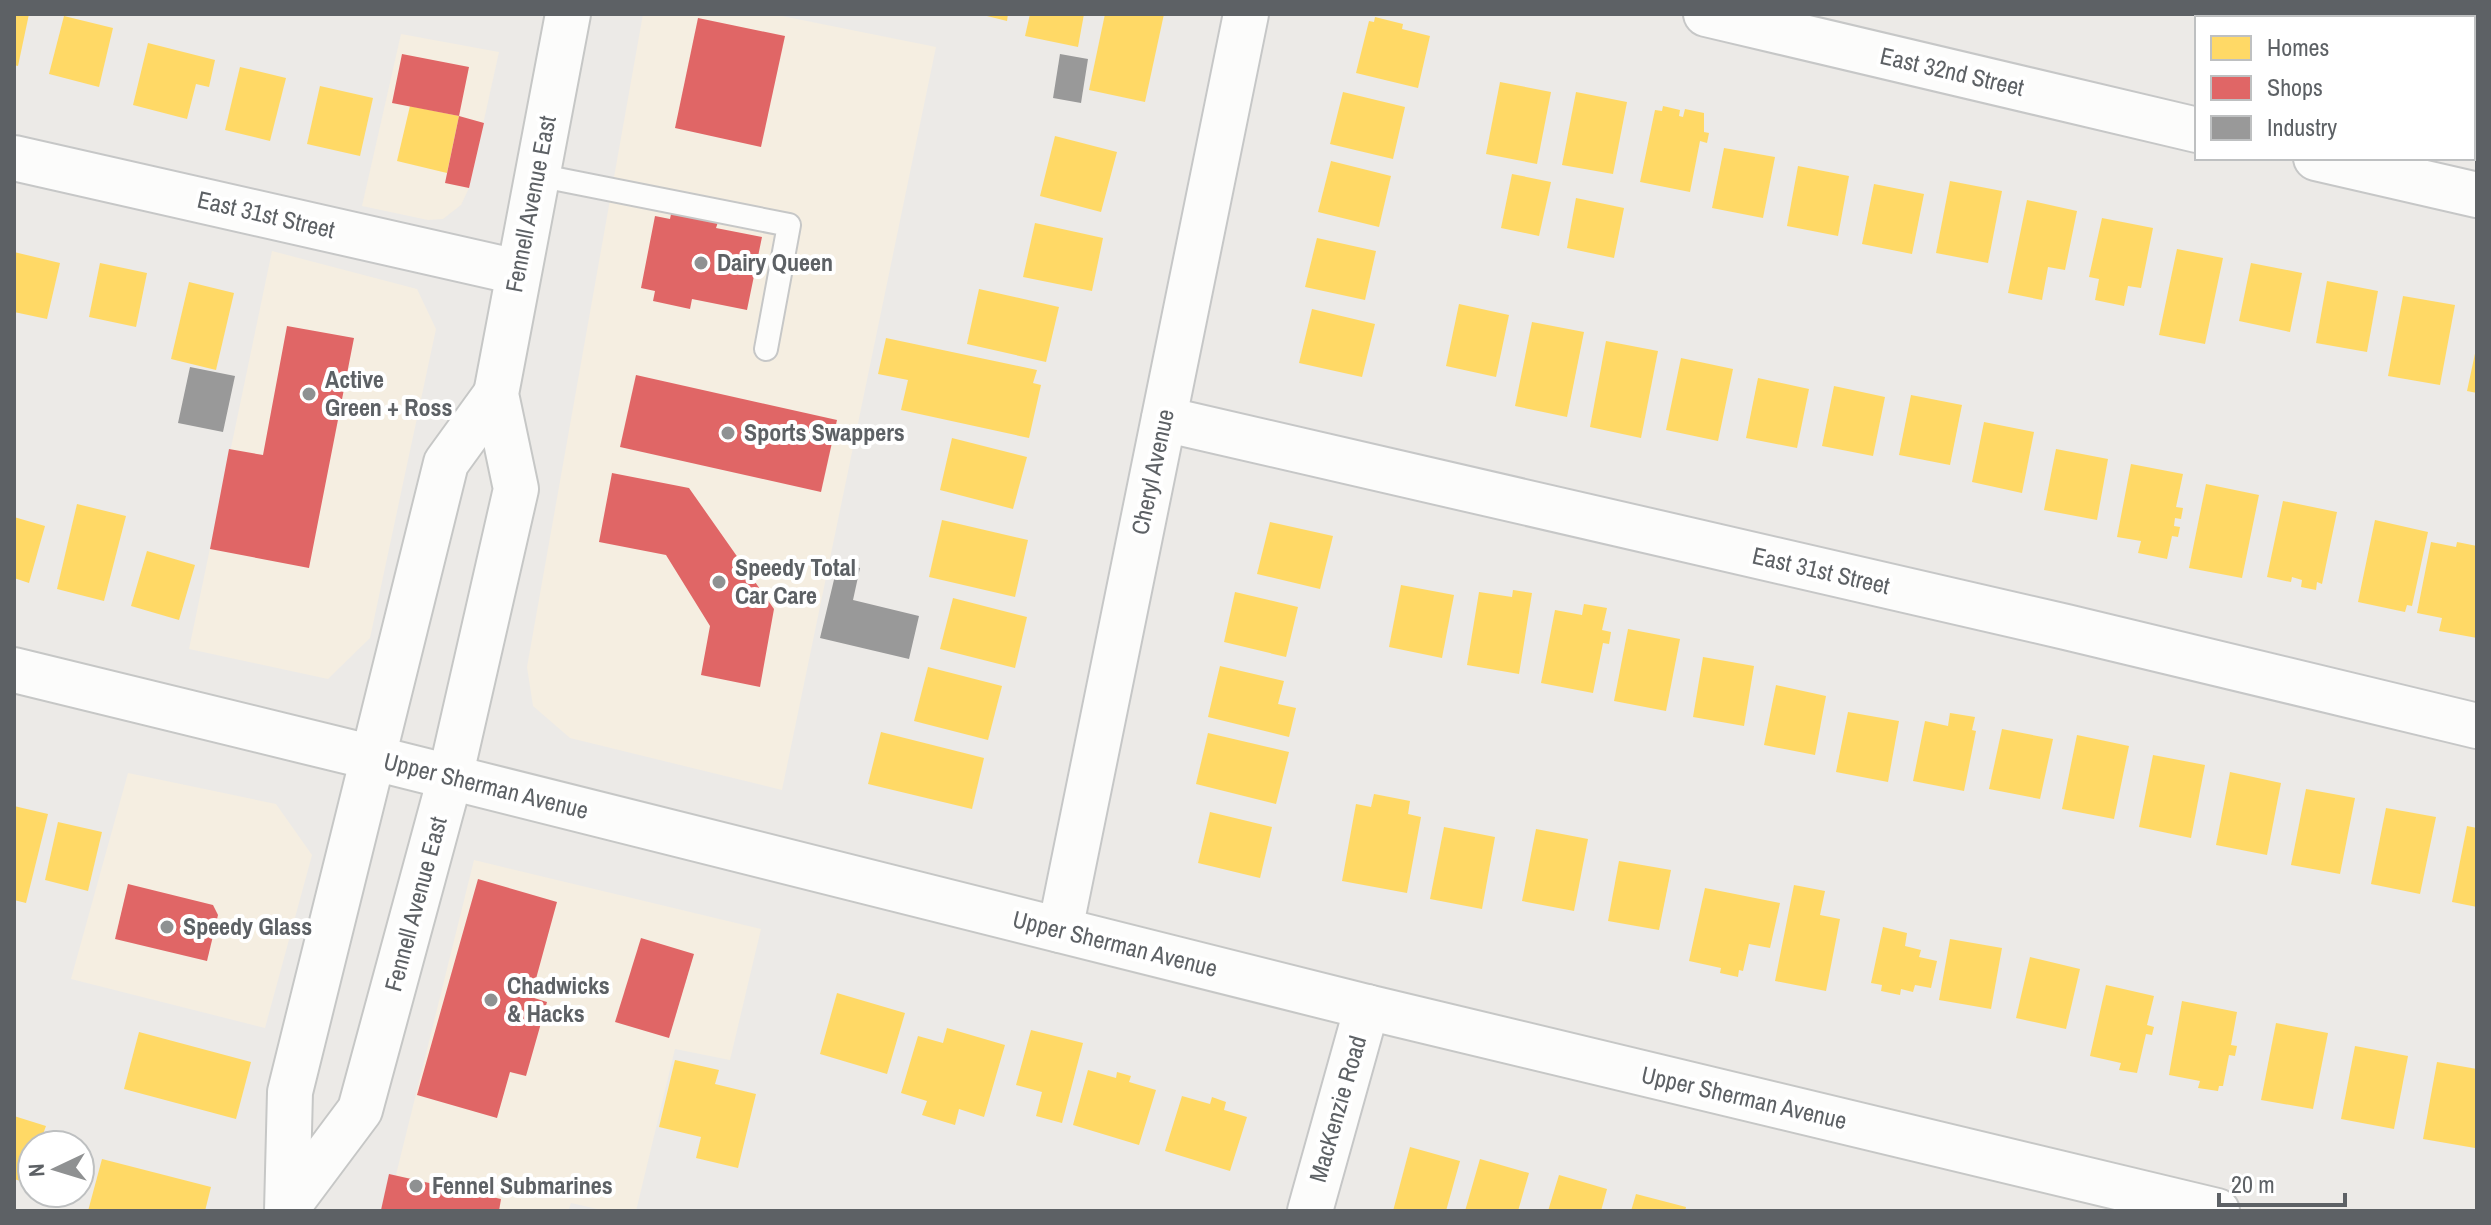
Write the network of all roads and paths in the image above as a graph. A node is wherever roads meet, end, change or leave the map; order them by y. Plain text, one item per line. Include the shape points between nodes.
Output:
1 (568, 14) edge
2 (1246, 14) edge
3 (1706, 14) edge
4 (2195, 130) edge
5 (14, 158) edge
6 (2325, 160) edge
7 (537, 175) junction
8 (2477, 195) edge
9 (517, 272) junction
10 (766, 349) dead end
11 (496, 394) junction
12 (1164, 419) junction
13 (14, 670) edge
14 (2477, 726) edge
15 (374, 758) junction
16 (450, 778) junction
17 (1060, 930) junction
18 (1367, 1007) junction
19 (288, 1208) edge
20 (1310, 1211) edge
21 (2217, 1211) edge

1 - 7 main road, Fennell Avenue East
2 - 12 main road, Cheryl Avenue
3 - 4 main road, East 32nd Street
5 - 9 main road, East 31st Street
6 - 8 main road
7 - 9 main road, Fennell Avenue East
7 - 10 lane via 789,225
9 - 11 main road, Fennell Avenue East
11 - 15 main road, Fennell Avenue East via 446,463
11 - 16 main road, Fennell Avenue East via 516,489
12 - 14 main road, East 31st Street
12 - 17 main road, Cheryl Avenue
13 - 15 main road, Upper Sherman Avenue
15 - 16 main road, Upper Sherman Avenue
15 - 19 main road, Fennell Avenue East via 290,1092
16 - 17 main road, Upper Sherman Avenue
16 - 19 main road, Fennell Avenue East via 360,1110
17 - 18 main road, Upper Sherman Avenue
18 - 20 main road, MacKenzie Road
18 - 21 main road, Upper Sherman Avenue

